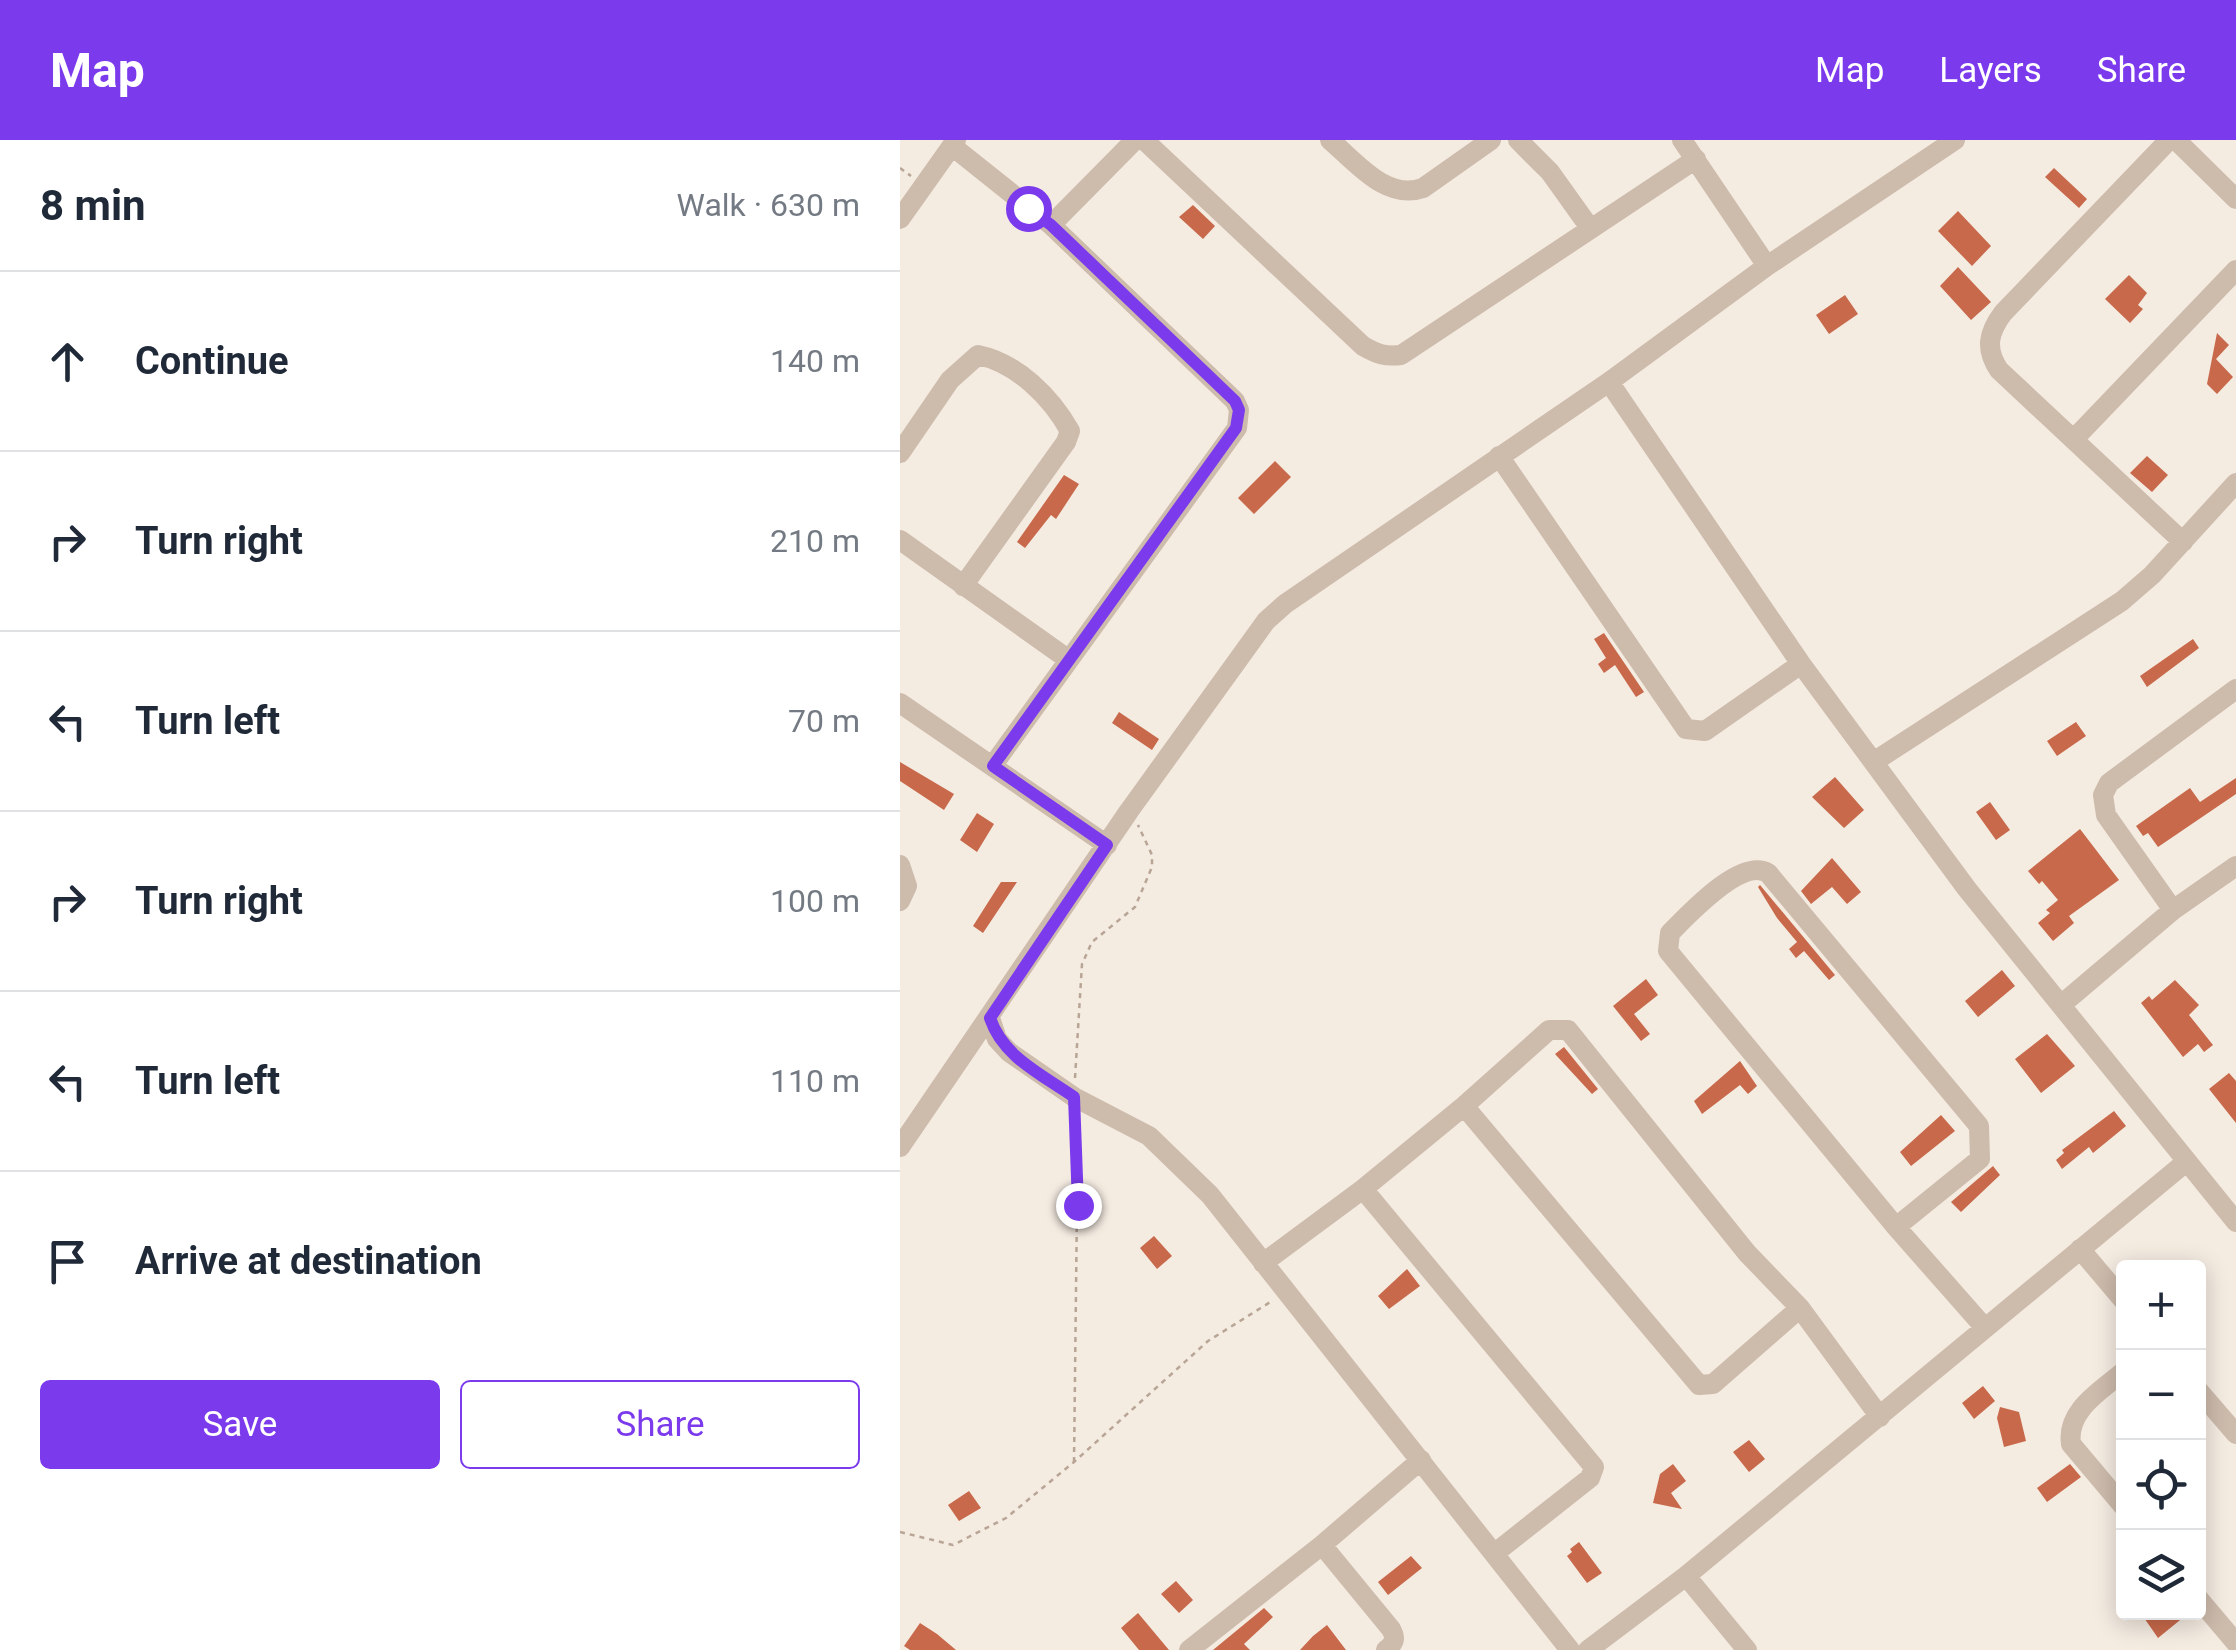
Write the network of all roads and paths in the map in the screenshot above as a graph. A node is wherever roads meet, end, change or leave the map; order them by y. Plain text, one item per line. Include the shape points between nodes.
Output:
1 (1135, 140) edge
2 (1144, 140) edge
3 (1330, 140) edge
4 (1491, 140) edge
5 (1518, 140) edge
6 (1682, 140) edge
7 (1955, 140) edge
8 (2173, 140) edge
9 (954, 143) edge
10 (1696, 159) junction
11 (2236, 198) edge
12 (900, 219) edge
13 (1051, 225) junction
14 (1590, 228) junction
15 (1766, 266) junction
16 (2236, 270) edge
17 (1609, 382) junction
18 (2074, 439) junction
19 (900, 452) edge
20 (1499, 456) junction
21 (2236, 484) edge
22 (900, 540) edge
23 (2183, 542) junction
24 (963, 586) junction
25 (1069, 660) junction
26 (1801, 664) junction
27 (2236, 689) edge
28 (900, 703) edge
29 (1875, 761) junction
30 (993, 766) junction
31 (1130, 811) junction
32 (1107, 845) junction
33 (900, 865) edge
34 (2236, 866) edge
35 (900, 902) edge
36 (2174, 910) junction
37 (2061, 1005) junction
38 (990, 1018) junction
39 (1074, 1097) junction
40 (1464, 1106) junction
41 (900, 1147) edge
42 (2186, 1162) junction
43 (1362, 1189) junction
44 (2236, 1222) edge
45 (1896, 1227) junction
46 (2080, 1249) junction
47 (1263, 1263) junction
48 (1286, 1292) junction
49 (2116, 1292) edge
50 (1800, 1308) junction
51 (1984, 1328) junction
52 (2116, 1378) edge
53 (2206, 1399) edge
54 (1880, 1417) junction
55 (2236, 1434) edge
56 (1421, 1460) junction
57 (1074, 1462) junction
58 (2116, 1497) edge
59 (900, 1532) edge
60 (1322, 1544) junction
61 (1496, 1553) junction
62 (1686, 1576) junction
63 (2206, 1607) edge
64 (2236, 1643) edge
65 (1189, 1650) edge
66 (1386, 1650) edge
67 (1570, 1650) edge
68 (1588, 1650) edge
69 (1747, 1650) edge

1 - 13 street
2 - 14 street via 1381,356 1401,355
3 - 4 street via 1391,189 1411,192
5 - 14 street
6 - 10 street
7 - 15 street
8 - 11 street
8 - 18 street via 2003,313 1989,338 1999,370
9 - 12 street
9 - 13 street
10 - 14 street
10 - 15 street
13 - 25 street via 1239,410 1236,428
15 - 17 street
16 - 18 street
17 - 20 street
17 - 26 street
18 - 23 street
19 - 24 street via 950,380 978,356 998,361 1034,386 1070,431
20 - 26 street via 1686,729 1705,731
20 - 31 street via 1266,620
21 - 23 street
22 - 24 street
23 - 29 street via 2122,600
24 - 25 street
25 - 30 street
26 - 29 street
27 - 36 street via 2110,783 2103,795 2106,814
28 - 30 street
29 - 37 street
30 - 32 street
31 - 32 street
31 - 39 path via 1152,867 1135,907 1092,942 1082,964
32 - 38 street
33 - 35 street via 907,886
34 - 36 street
36 - 37 street
37 - 42 street
38 - 39 street via 1009,1052
38 - 41 street
39 - 47 street via 1149,1136 1210,1195
39 - 57 path
40 - 43 street
40 - 50 street via 1699,1385 1713,1384
40 - 50 street via 1549,1030 1568,1030 1747,1254
42 - 44 street
42 - 46 street
43 - 47 street
43 - 61 street via 1594,1467 1590,1478
45 - 45 street via 1668,951 1670,933 1706,896 1750,869 1768,873 1979,1126 1980,1159
45 - 51 street
46 - 49 street
46 - 51 street
47 - 48 street
48 - 56 street
48 - 57 path via 1208,1341
50 - 54 street
51 - 54 street
52 - 58 street via 2080,1410 2070,1434
53 - 55 street
54 - 62 street
56 - 60 street
56 - 61 street
57 - 59 path via 1006,1518 953,1546
60 - 65 street
60 - 66 street via 1391,1629 1393,1645
61 - 67 street
62 - 68 street
62 - 69 street
63 - 64 street

